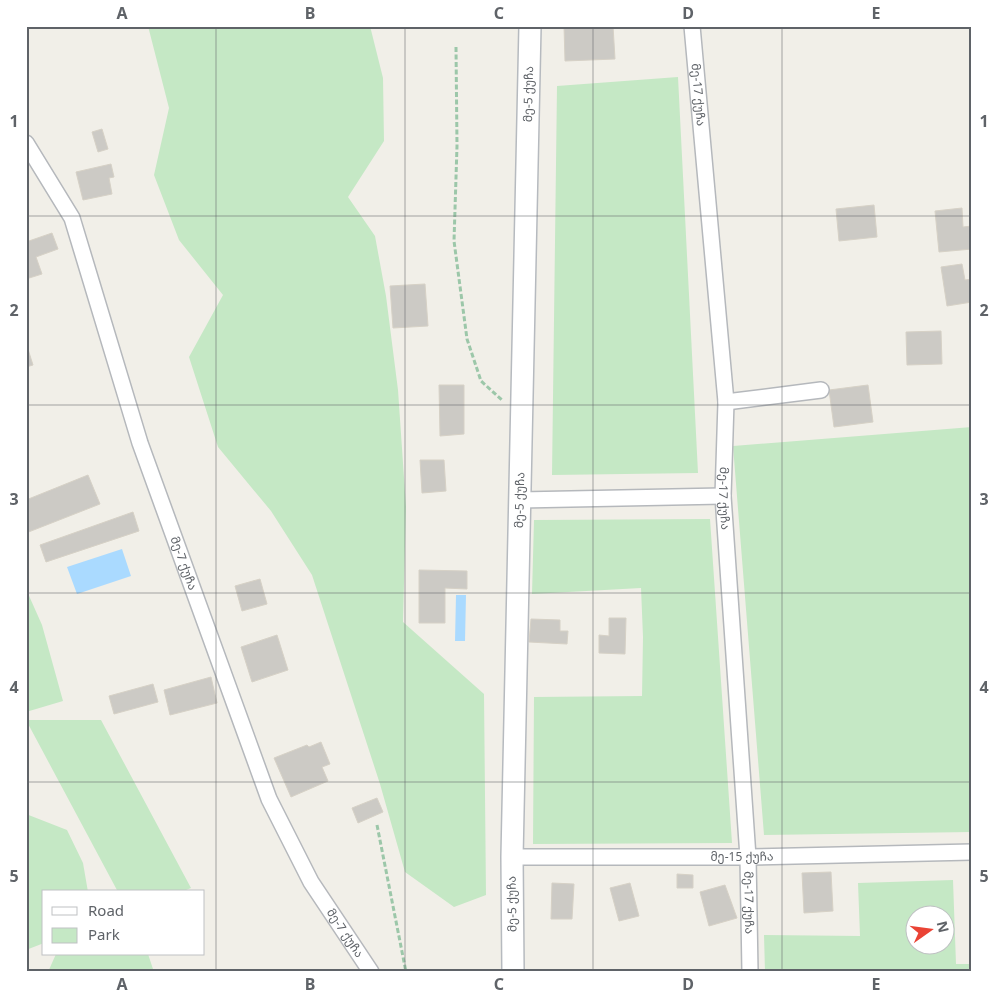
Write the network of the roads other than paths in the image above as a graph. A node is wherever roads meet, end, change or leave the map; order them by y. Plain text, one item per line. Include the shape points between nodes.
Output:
1 (530, 26) edge
2 (692, 26) edge
3 (26, 143) edge
4 (821, 390) dead end
5 (726, 402) junction
6 (723, 496) junction
7 (520, 500) junction
8 (972, 852) edge
9 (512, 856) junction
10 (748, 857) junction
11 (371, 972) edge
12 (513, 972) edge
13 (750, 972) edge

1 - 7 street, მე-5 ქუჩა
2 - 5 street, მე-17 ქუჩა
3 - 11 street, მე-7 ქუჩა via 72,218 140,443 269,799 311,882
4 - 5 street
5 - 6 street, მე-17 ქუჩა
6 - 7 street
6 - 10 street, მე-17 ქუჩა
7 - 9 street, მე-5 ქუჩა
8 - 10 street, მე-15 ქუჩა
9 - 10 street, მე-15 ქუჩა
9 - 12 street, მე-5 ქუჩა
10 - 13 street, მე-17 ქუჩა

